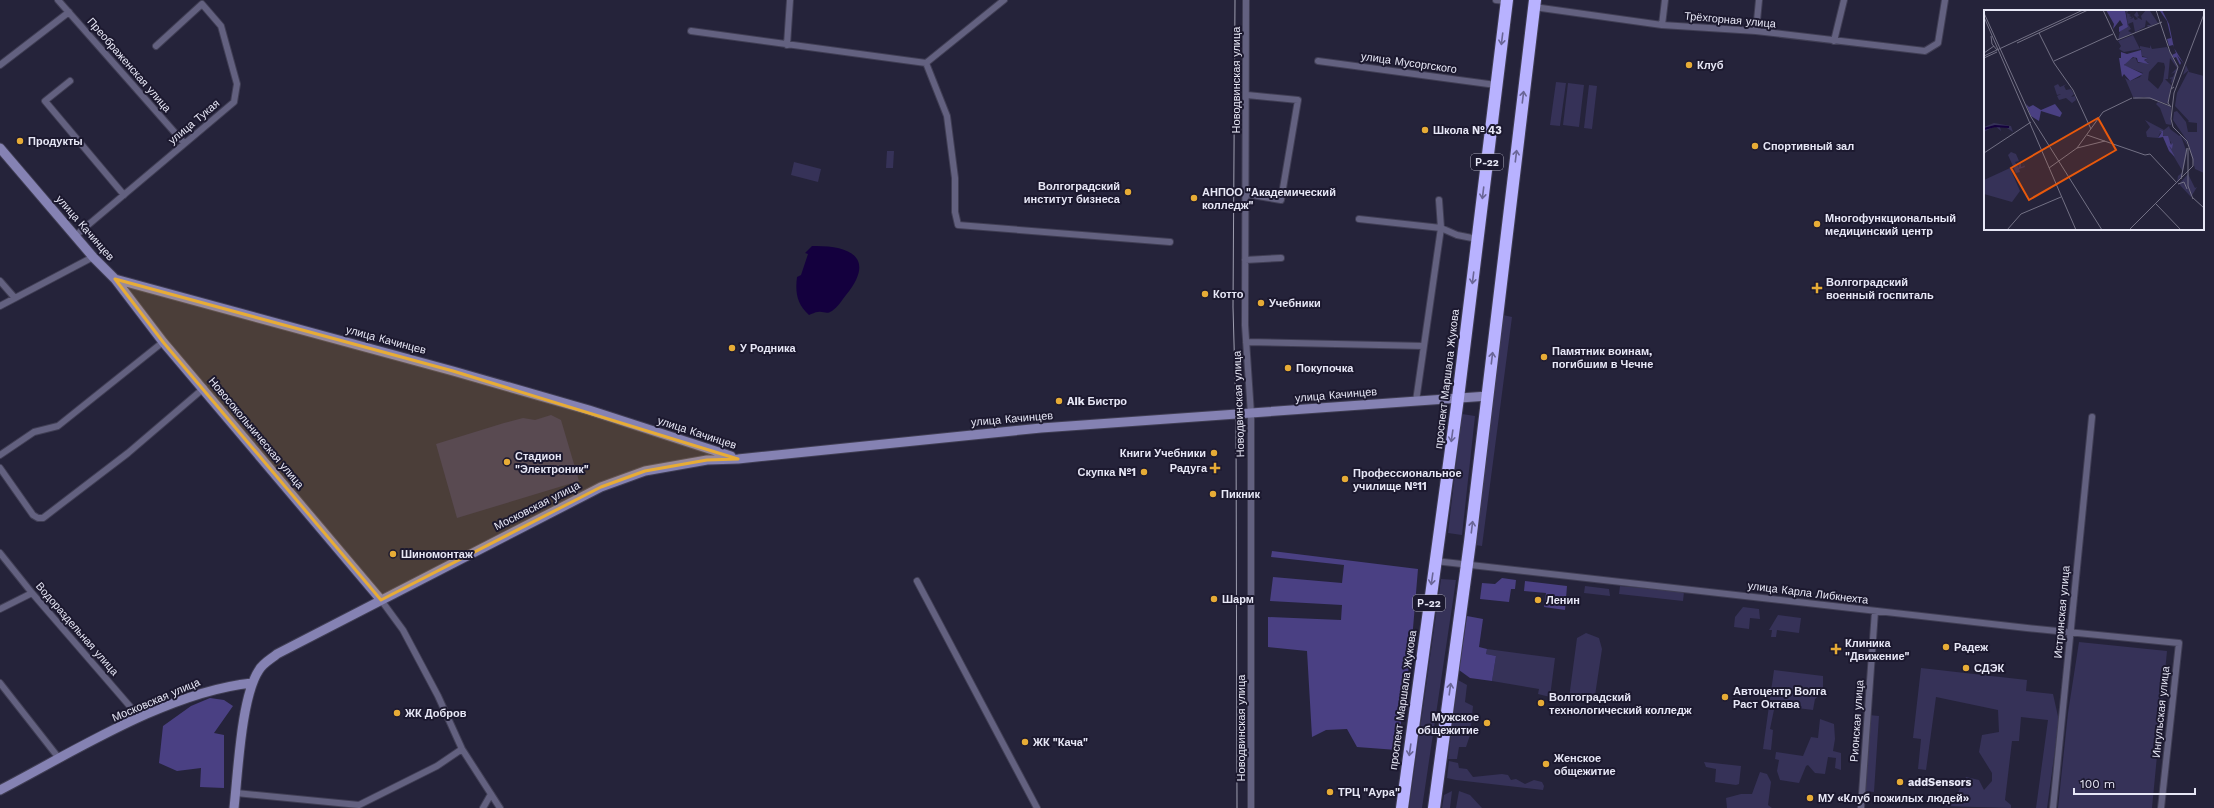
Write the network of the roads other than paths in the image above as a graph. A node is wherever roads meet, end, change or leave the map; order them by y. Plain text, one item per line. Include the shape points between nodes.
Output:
1 (58, 0) edge
2 (790, 0) edge
3 (1004, 0) edge
4 (1246, 0) edge
5 (1503, 0) edge
6 (1665, 0) edge
7 (1759, 0) edge
8 (1844, 0) edge
9 (1945, 0) edge
10 (1535, 3) edge
11 (69, 12) junction
12 (1662, 25) junction
13 (691, 31) dead end
14 (1756, 31) junction
15 (1834, 41) junction
16 (787, 44) junction
17 (156, 46) dead end
18 (1318, 61) dead end
19 (926, 63) junction
20 (0, 65) edge
21 (70, 81) dead end
22 (1496, 85) junction
23 (1247, 95) junction
24 (184, 143) junction
25 (0, 148) edge
26 (1246, 194) junction
27 (124, 195) junction
28 (1439, 200) dead end
29 (1359, 219) dead end
30 (1441, 228) junction
31 (75, 236) junction
32 (1477, 239) junction
33 (1170, 242) dead end
34 (93, 257) junction
35 (1281, 258) dead end
36 (1246, 260) junction
37 (115, 279) junction
38 (0, 281) edge
39 (14, 297) junction
40 (0, 306) edge
41 (163, 342) junction
42 (1246, 342) junction
43 (1424, 346) junction
44 (204, 388) junction
45 (1488, 396) junction
46 (1458, 398) junction
47 (1416, 401) junction
48 (1251, 414) junction
49 (2092, 417) dead end
50 (0, 455) edge
51 (738, 458) junction
52 (0, 468) edge
53 (0, 553) edge
54 (1435, 560) junction
55 (1467, 565) junction
56 (917, 581) dead end
57 (32, 593) junction
58 (381, 600) junction
59 (0, 609) edge
60 (1875, 611) junction
61 (2070, 631) junction
62 (2179, 643) joint
63 (0, 683) edge
64 (252, 683) junction
65 (140, 718) junction
66 (462, 749) junction
67 (58, 757) junction
68 (0, 790) edge
69 (236, 793) junction
70 (491, 794) junction
71 (234, 808) edge
72 (483, 808) edge
73 (500, 808) edge
74 (1037, 808) edge
75 (1251, 808) edge
76 (1402, 808) edge
77 (1434, 808) edge
78 (1861, 808) edge
79 (2053, 808) edge
80 (2161, 808) edge

1 - 11 street, Преображенская улица
2 - 16 street
3 - 19 street
4 - 23 street, Новодвинская улица
5 -> 22 highway, проспект Маршала Жукова / Р-22
6 - 12 street
7 - 14 street
8 - 15 street
9 - 15 street, Трёхгорная улица via 1938,43 1925,51
10 - 12 street, Трёхгорная улица
45 -> 10 highway, Р-22
11 - 20 street
11 - 24 street, Преображенская улица
12 - 14 street, Трёхгорная улица
13 - 16 street
14 - 15 street, Трёхгорная улица
16 - 19 street
17 - 24 street, улица Тукая via 202,4 221,26 231,60 237,84 234,102
18 - 22 street, улица Мусоргского
19 - 33 street via 947,116 956,178 955,212 958,226
21 - 27 street via 45,101
22 -> 32 highway, проспект Маршала Жукова / Р-22
23 - 26 street, Новодвинская улица
23 - 26 street via 1298,100 1281,200
24 - 27 street, улица Тукая
25 - 31 main road, улица Качинцев
26 - 36 street, Новодвинская улица
27 - 31 street, улица Тукая
28 - 30 street
29 - 30 street
30 - 32 street via 1457,236
30 - 43 street
31 - 34 main road, улица Качинцев
32 -> 46 highway, проспект Маршала Жукова / Р-22
34 - 37 main road, улица Качинцев
34 - 39 street
35 - 36 street
36 - 42 street, Новодвинская улица
37 - 41 main road, Новосокольническая улица
37 - 51 main road, улица Качинцев via 468,375 589,410
38 - 39 street
39 - 40 street
41 - 44 main road, Новосокольническая улица
41 - 50 street via 58,426 34,432
42 - 43 street
42 - 48 street, Новодвинская улица
43 - 47 street
44 - 52 street via 128,454 43,518 33,515
44 - 58 main road, Новосокольническая улица
45 - 46 main road, улица Качинцев
55 -> 45 highway, Р-22
46 - 47 main road, улица Качинцев
46 -> 54 highway, проспект Маршала Жукова / Р-22
47 - 48 main road, улица Качинцев
48 - 51 main road, улица Качинцев via 1041,428
48 - 75 street, Новодвинская улица
49 - 61 street, Истринская улица
51 - 58 main road, Московская улица via 707,460 650,470 601,487
53 - 57 street, Водораздельная улица
54 - 55 street, улица Карла Либкнехта
54 -> 76 highway, проспект Маршала Жукова / Р-22
55 - 60 street, улица Карла Либкнехта
77 -> 55 highway, Р-22
56 - 74 street
57 - 59 street
57 - 65 street, Водораздельная улица
58 - 64 main road, Московская улица via 277,654 260,669
58 - 66 street via 403,630 438,696
60 - 61 street, улица Карла Либкнехта
60 - 78 street, Рионская улица
61 - 62 street, улица Карла Либкнехта
61 - 79 street, Истринская улица
62 - 80 street, Ингульская улица
63 - 67 street
64 - 65 main road, Московская улица via 231,685 200,693
64 - 69 main road via 247,702
65 - 67 main road, Московская улица
66 - 69 street via 437,766 359,805
66 - 70 street
67 - 68 main road, Московская улица
69 - 71 main road
70 - 72 street
70 - 73 street

